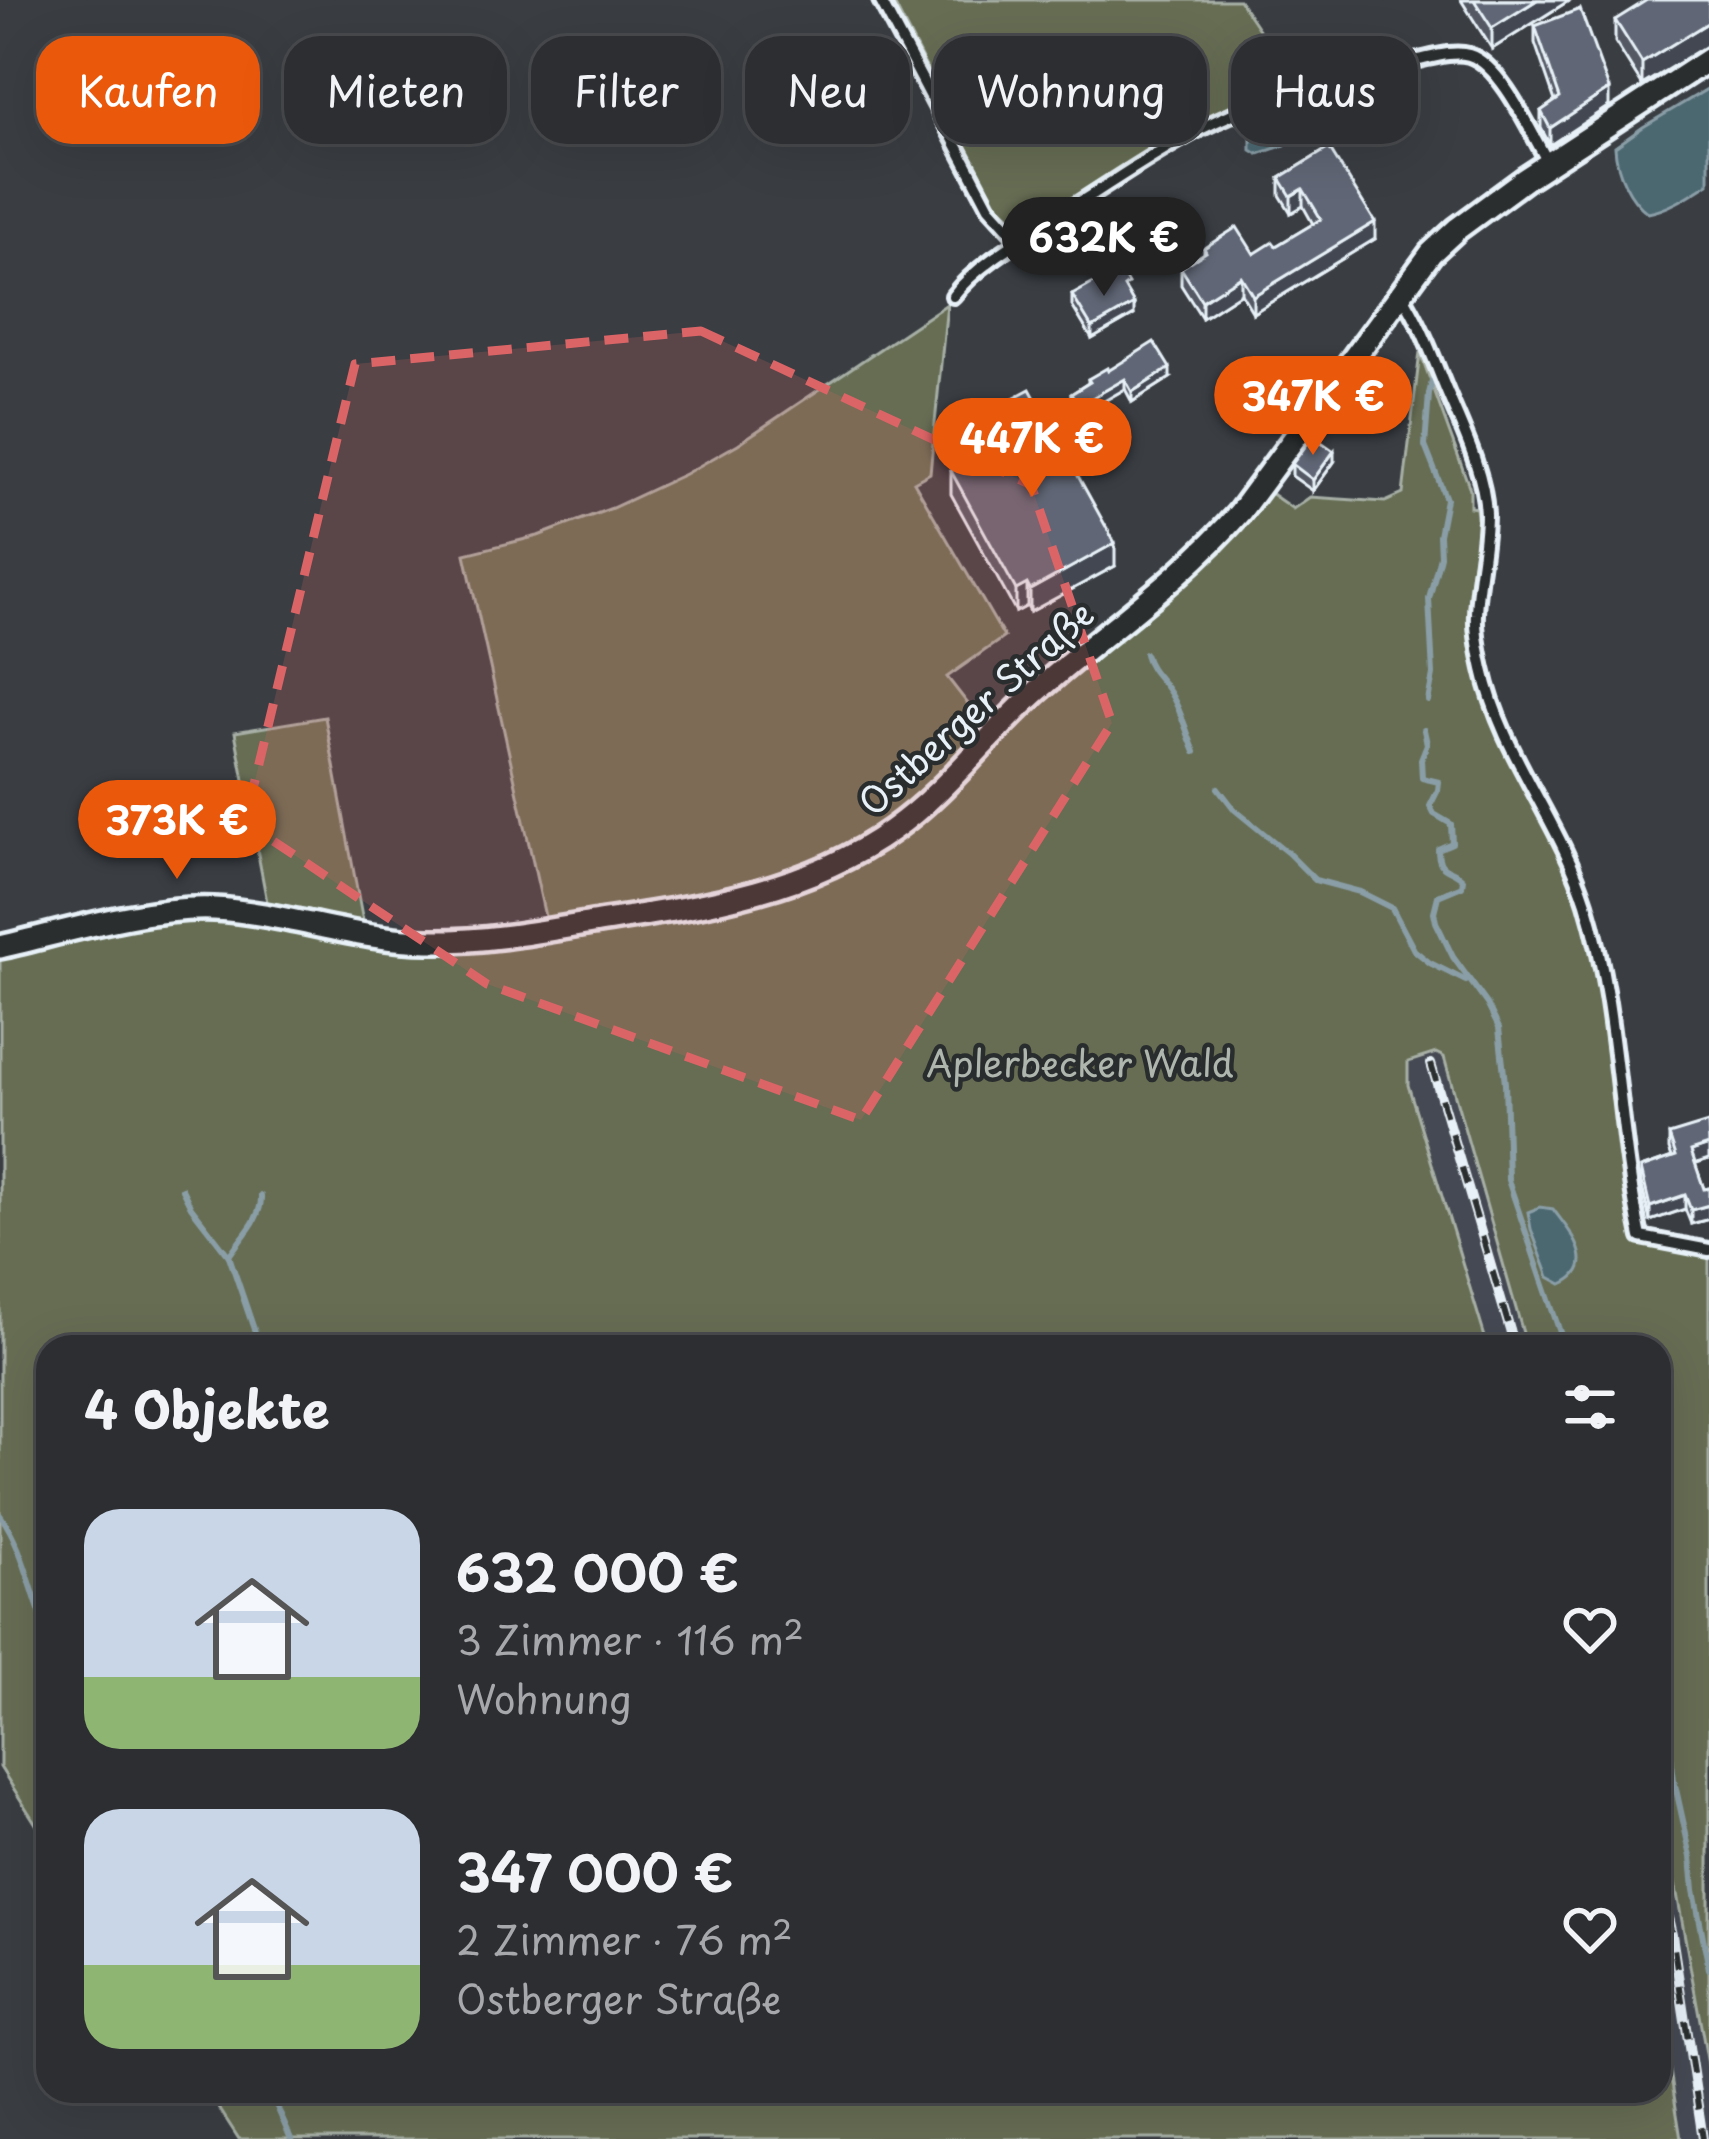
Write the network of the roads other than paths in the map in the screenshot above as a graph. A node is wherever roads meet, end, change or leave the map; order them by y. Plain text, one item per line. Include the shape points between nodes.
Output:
1 (880, 0) edge
2 (1709, 59) edge
3 (1550, 164) junction
4 (1020, 241) junction
5 (1401, 293) junction
6 (953, 296) dead end
7 (0, 947) edge
8 (1709, 1250) edge

1 - 4 lane via 988,207
2 - 3 street, Ostberger Straße
3 - 4 lane via 1484,62 1445,55 1241,110
3 - 5 street, Ostberger Straße via 1456,229
4 - 6 lane
5 - 7 street, Ostberger Straße via 1210,548 1031,695 923,806 824,869 694,907 487,939 392,939 211,909
5 - 8 lane via 1477,469 1486,515 1476,617 1484,674 1586,902 1640,1237

